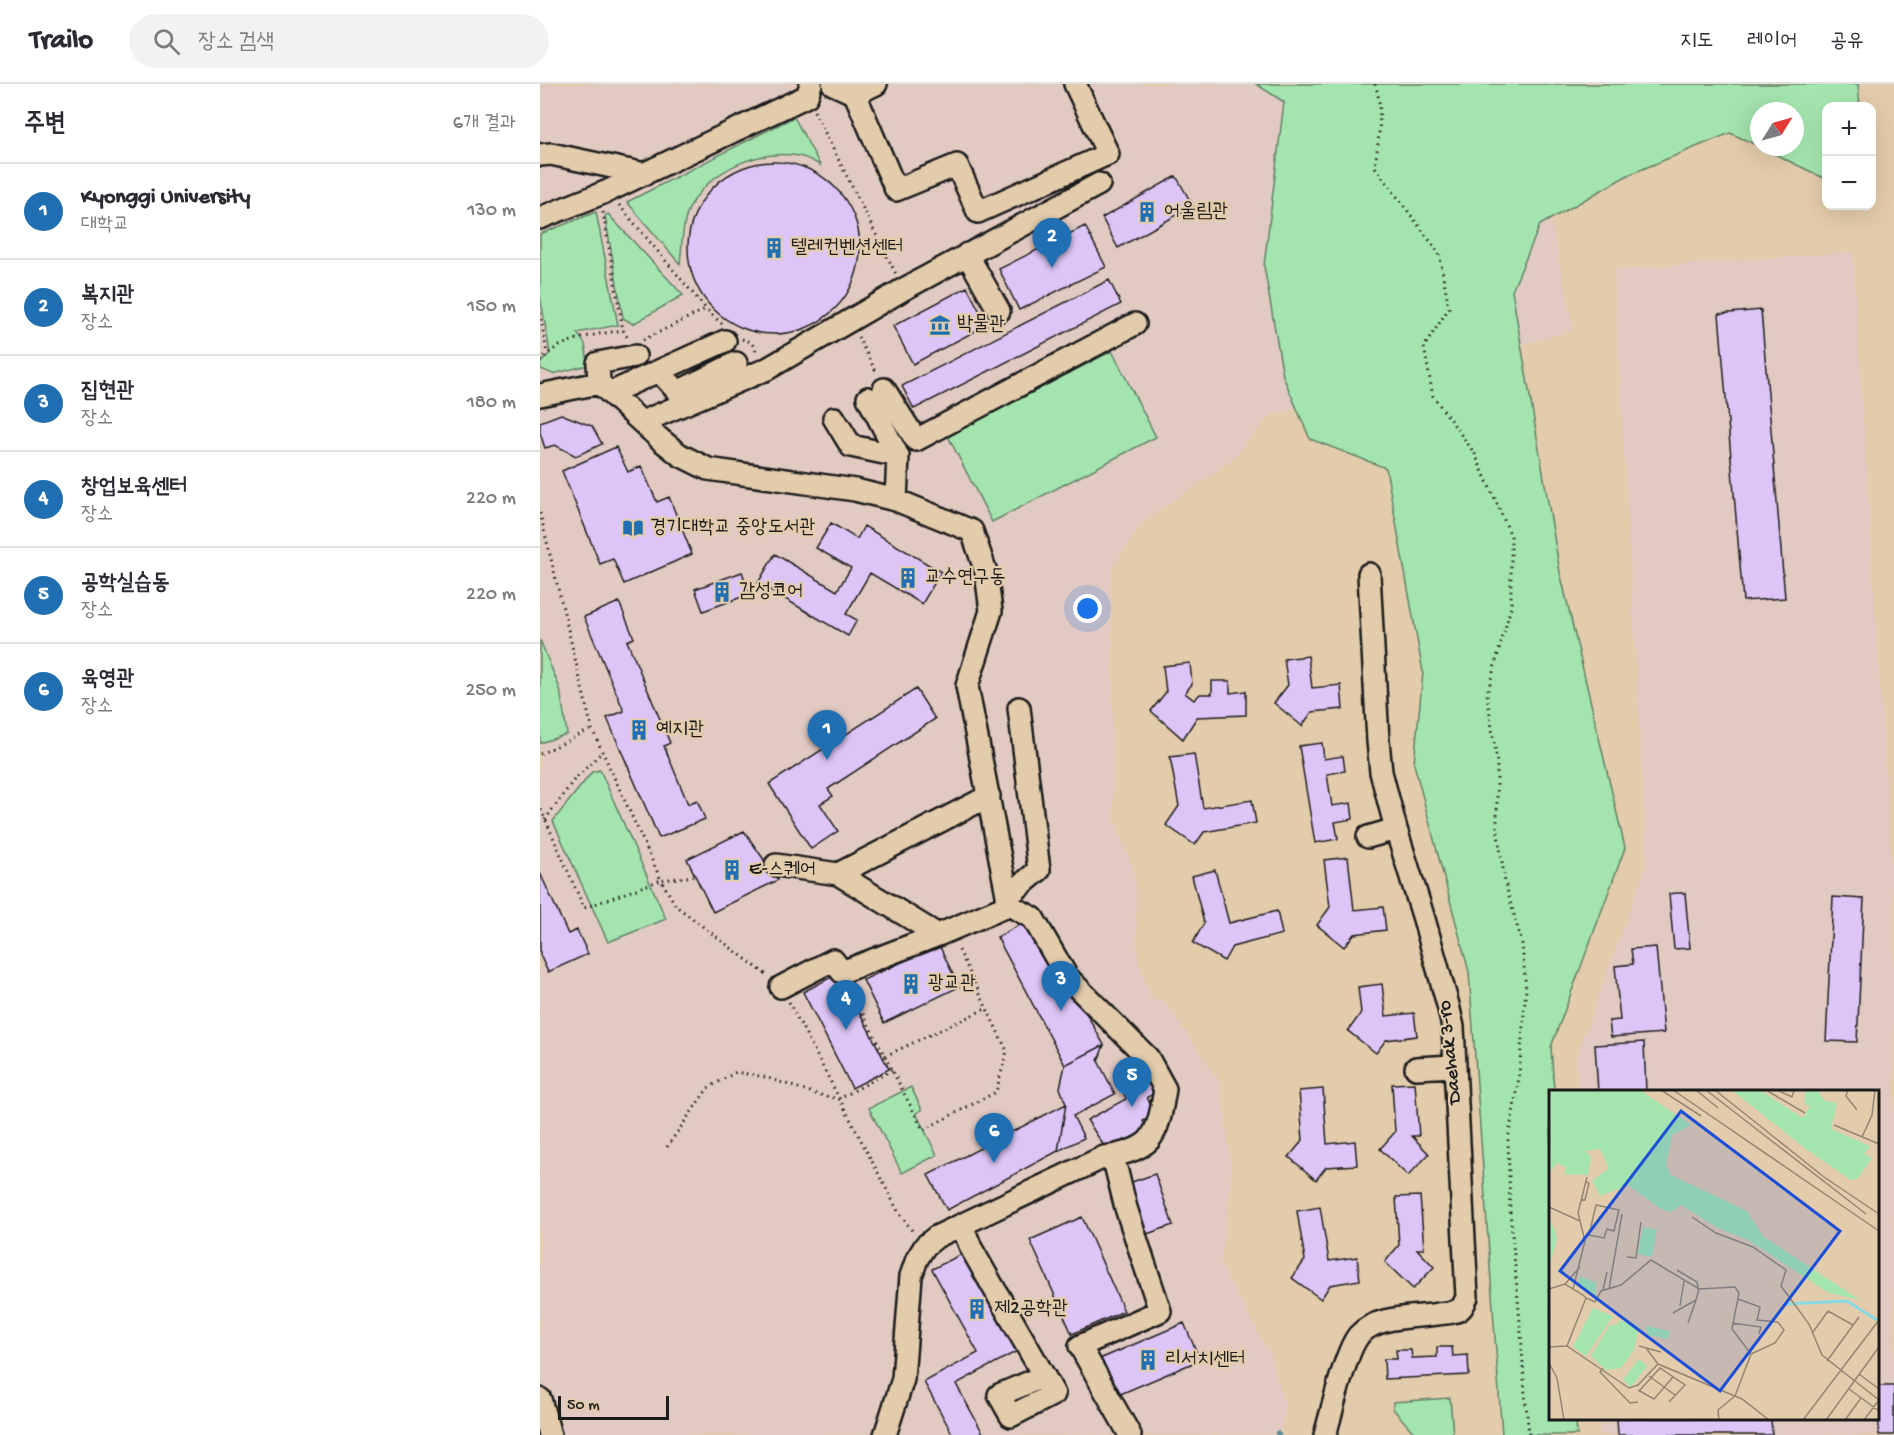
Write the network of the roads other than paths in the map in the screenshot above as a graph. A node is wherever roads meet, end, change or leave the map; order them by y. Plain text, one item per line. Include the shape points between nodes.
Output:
1 (833, 84) edge
2 (876, 84) edge
3 (1075, 84) edge
4 (809, 90) edge
5 (855, 94) junction
6 (540, 155) edge
7 (645, 174) junction
8 (1099, 184) dead end
9 (540, 218) edge
10 (968, 255) junction
11 (999, 311) dead end
12 (1135, 324) dead end
13 (728, 335) road end
14 (637, 348) road end
15 (736, 363) dead end
16 (659, 371) junction
17 (604, 388) junction
18 (540, 395) edge
19 (834, 418) dead end
20 (642, 422) junction
21 (898, 456) junction
22 (896, 500) junction
23 (1369, 574) dead end
24 (1019, 708) dead end
25 (989, 796) junction
26 (1396, 829) junction
27 (1368, 837) dead end
28 (776, 865) dead end
29 (838, 874) junction
30 (1008, 901) junction
31 (944, 933) junction
32 (782, 987) road end
33 (1454, 1066) junction
34 (1416, 1068) dead end
35 (1113, 1156) junction
36 (962, 1225) junction
37 (1044, 1376) dead end
38 (540, 1399) edge
39 (1328, 1425) edge
40 (550, 1435) edge
41 (885, 1435) edge
42 (1130, 1435) edge

1 - 5 street
2 - 5 street
3 - 5 street via 1108,154 978,212 957,165 896,190
4 - 7 street
6 - 7 street
7 - 9 street
8 - 10 street
10 - 11 street
10 - 20 street via 767,369
12 - 21 street via 916,440 876,393
13 - 16 street
14 - 17 street via 598,363
15 - 16 street via 678,392
16 - 17 street
17 - 18 street
17 - 20 street
19 - 21 street via 850,446
20 - 22 street via 681,455 708,469 855,490
21 - 22 street
22 - 25 street via 972,531 986,572 991,611 968,686
23 - 26 street, Daehak 3-ro via 1381,772
24 - 30 street via 1039,870
25 - 29 street
25 - 30 street
26 - 27 street
26 - 33 street, Daehak 3-ro via 1449,1005
28 - 29 street
29 - 31 street
30 - 31 street
30 - 35 street via 1034,918 1067,977 1148,1058 1165,1089 1159,1119 1148,1141 1121,1156
31 - 32 street via 842,972 833,960
33 - 34 street
33 - 39 street, Daehak 3-ro via 1467,1297 1460,1310 1383,1321 1359,1335 1351,1349
35 - 36 street
35 - 42 street via 1160,1311 1080,1346
36 - 37 street via 971,1248
36 - 41 street via 936,1237 917,1258 911,1276 903,1379
38 - 40 street

